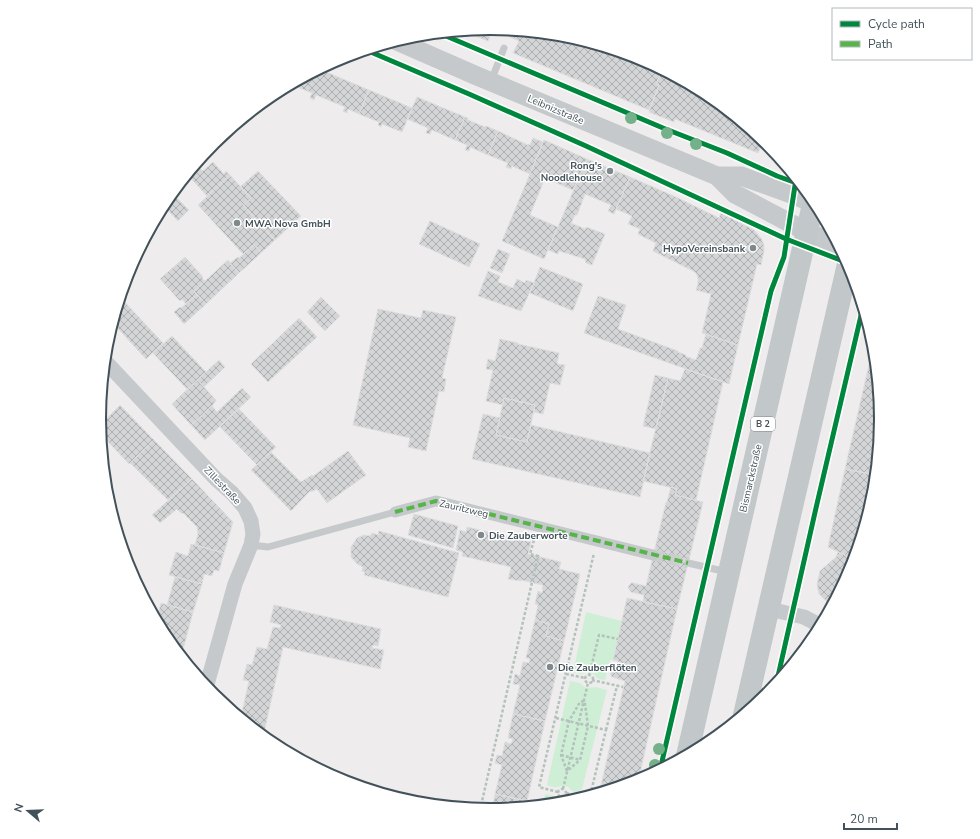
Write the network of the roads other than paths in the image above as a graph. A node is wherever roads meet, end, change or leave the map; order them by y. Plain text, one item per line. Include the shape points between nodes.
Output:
1 (405, 44) edge
2 (504, 48) dead end
3 (491, 82) junction
4 (717, 176) junction
5 (805, 199) edge
6 (813, 211) edge
7 (807, 232) junction
8 (832, 243) edge
9 (846, 274) edge
10 (110, 366) edge
11 (395, 512) joint
12 (252, 545) junction
13 (653, 555) tunnel mouth
14 (688, 563) tunnel mouth
15 (729, 572) junction
16 (769, 609) junction
17 (816, 623) edge
18 (208, 681) edge
19 (746, 707) edge
20 (689, 748) edge

1 - 3 street, Leibnizstraße
2 - 3 lane
3 - 4 street, Leibnizstraße
4 - 5 street, Leibnizstraße via 741,176
4 - 7 street, Leibnizstraße via 735,194
6 - 7 main road, Bismarckstraße / B 2
7 - 8 street, Leibnizstraße
7 - 15 main road, Bismarckstraße / B 2
9 - 16 main road
10 - 12 street, Zillestraße via 245,508 251,521
11 - 12 lane, Zauritzweg via 268,547
11 - 13 street, Zauritzweg via 436,501
12 - 18 street, Zillestraße via 235,584
14 - 15 lane
15 - 20 main road, Bismarckstraße / B 2
16 - 17 street via 804,617
16 - 19 main road

